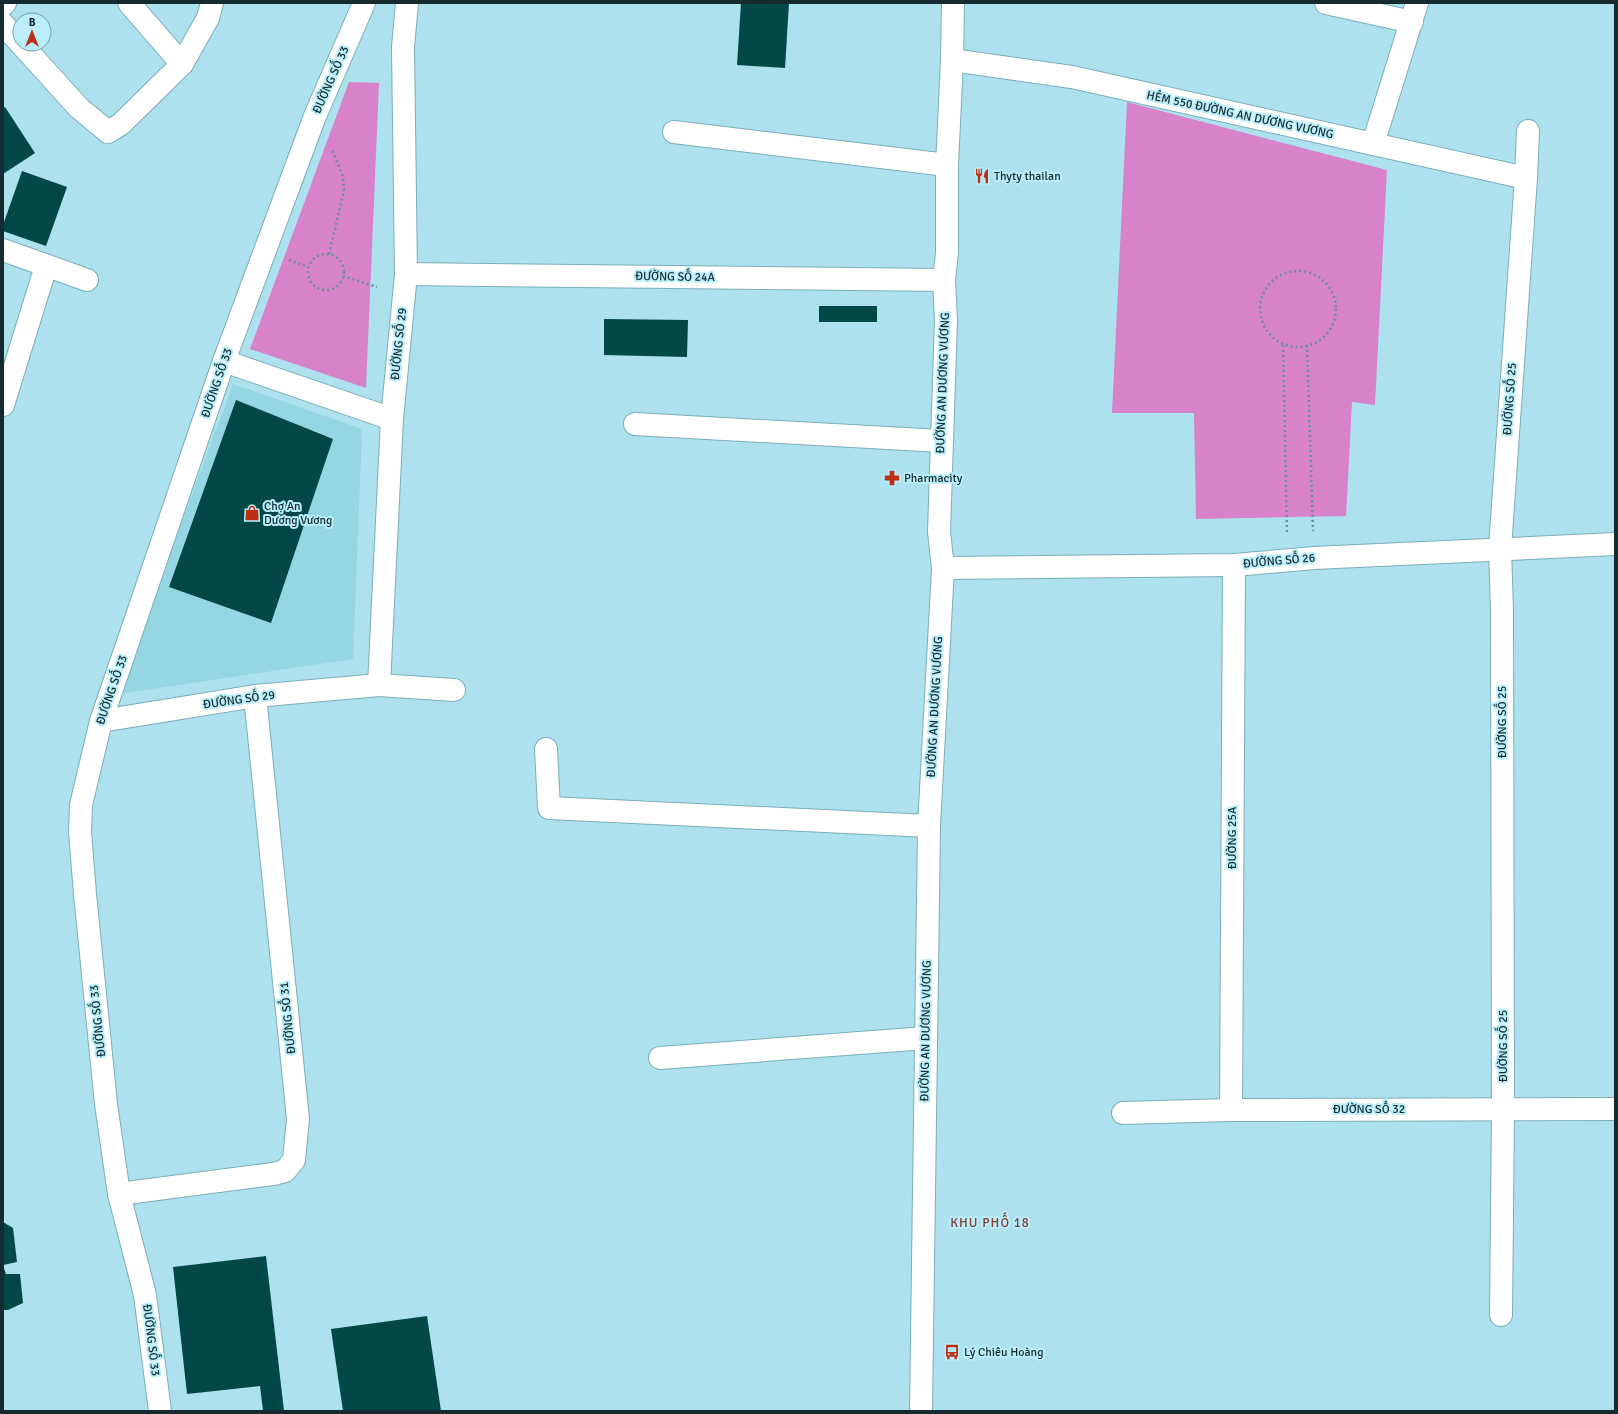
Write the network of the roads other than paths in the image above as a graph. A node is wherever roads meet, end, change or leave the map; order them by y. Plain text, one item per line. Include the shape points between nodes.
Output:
1 (129, 3) edge
2 (212, 3) edge
3 (364, 3) edge
4 (407, 3) edge
5 (953, 3) edge
6 (1326, 3) edge
7 (1415, 12) edge
8 (3, 24) edge
9 (12, 35) edge
10 (27, 52) edge
11 (952, 60) junction
12 (182, 64) junction
13 (1528, 131) dead end
14 (674, 132) dead end
15 (1373, 144) junction
16 (947, 165) junction
17 (1526, 178) junction
18 (3, 250) edge
19 (46, 266) junction
20 (406, 274) junction
21 (87, 280) dead end
22 (944, 280) junction
23 (224, 361) junction
24 (3, 405) edge
25 (392, 419) junction
26 (636, 424) dead end
27 (941, 441) junction
28 (1615, 544) edge
29 (1500, 548) junction
30 (1234, 565) junction
31 (943, 568) junction
32 (379, 685) junction
33 (454, 690) dead end
34 (256, 696) junction
35 (101, 721) junction
36 (546, 749) dead end
37 (929, 826) junction
38 (926, 1038) junction
39 (660, 1058) dead end
40 (1503, 1109) junction
41 (1615, 1109) edge
42 (1231, 1110) junction
43 (1123, 1113) dead end
44 (119, 1194) junction
45 (1501, 1315) dead end
46 (160, 1411) edge
47 (921, 1411) edge

1 - 12 street
2 - 12 street via 208,18
3 - 23 street, ĐƯỜNG SỐ 33 via 315,116
4 - 20 street, ĐƯỜNG SỐ 29 via 404,47
5 - 11 street, ĐƯỜNG AN DƯƠNG VƯƠNG
6 - 7 street
7 - 15 street
8 - 9 street
10 - 12 street via 79,108 108,132 121,124
11 - 15 street, HẺM 550 ĐƯỜNG AN DƯƠNG VƯƠNG via 1072,78
11 - 16 street, ĐƯỜNG AN DƯƠNG VƯƠNG
13 - 17 street, ĐƯỜNG SỐ 25
14 - 16 street
15 - 17 street, HẺM 550 ĐƯỜNG AN DƯƠNG VƯƠNG
16 - 22 street, ĐƯỜNG AN DƯƠNG VƯƠNG via 947,253
17 - 29 street, ĐƯỜNG SỐ 25
18 - 19 street
19 - 21 street
19 - 24 street
20 - 22 street, ĐƯỜNG SỐ 24A
20 - 25 street, ĐƯỜNG SỐ 29
22 - 27 street, ĐƯỜNG AN DƯƠNG VƯƠNG via 946,320
23 - 25 street
23 - 35 street, ĐƯỜNG SỐ 33
25 - 32 street, ĐƯỜNG SỐ 29
26 - 27 street
27 - 31 street, ĐƯỜNG AN DƯƠNG VƯƠNG via 939,532
28 - 29 street, ĐƯỜNG SỐ 26
29 - 30 street, ĐƯỜNG SỐ 26
29 - 40 street, ĐƯỜNG SỐ 25
30 - 31 street, ĐƯỜNG SỐ 26
30 - 42 street, ĐƯỜNG 25A
31 - 37 street, ĐƯỜNG AN DƯƠNG VƯƠNG
32 - 33 street, ĐƯỜNG SỐ 29
32 - 34 street, ĐƯỜNG SỐ 29
34 - 35 street, ĐƯỜNG SỐ 29
34 - 44 street, ĐƯỜNG SỐ 31 via 298,1119 294,1160 285,1171 273,1174
35 - 44 street, ĐƯỜNG SỐ 33 via 83,793 80,832 106,1104
36 - 37 street via 549,808
37 - 38 street, ĐƯỜNG AN DƯƠNG VƯƠNG
38 - 39 street
38 - 47 street, ĐƯỜNG AN DƯƠNG VƯƠNG
40 - 41 street, ĐƯỜNG SỐ 32
40 - 42 street, ĐƯỜNG SỐ 32
40 - 45 street, ĐƯỜNG SỐ 25
42 - 43 street, ĐƯỜNG SỐ 32
44 - 46 street, ĐƯỜNG SỐ 33 via 145,1295

